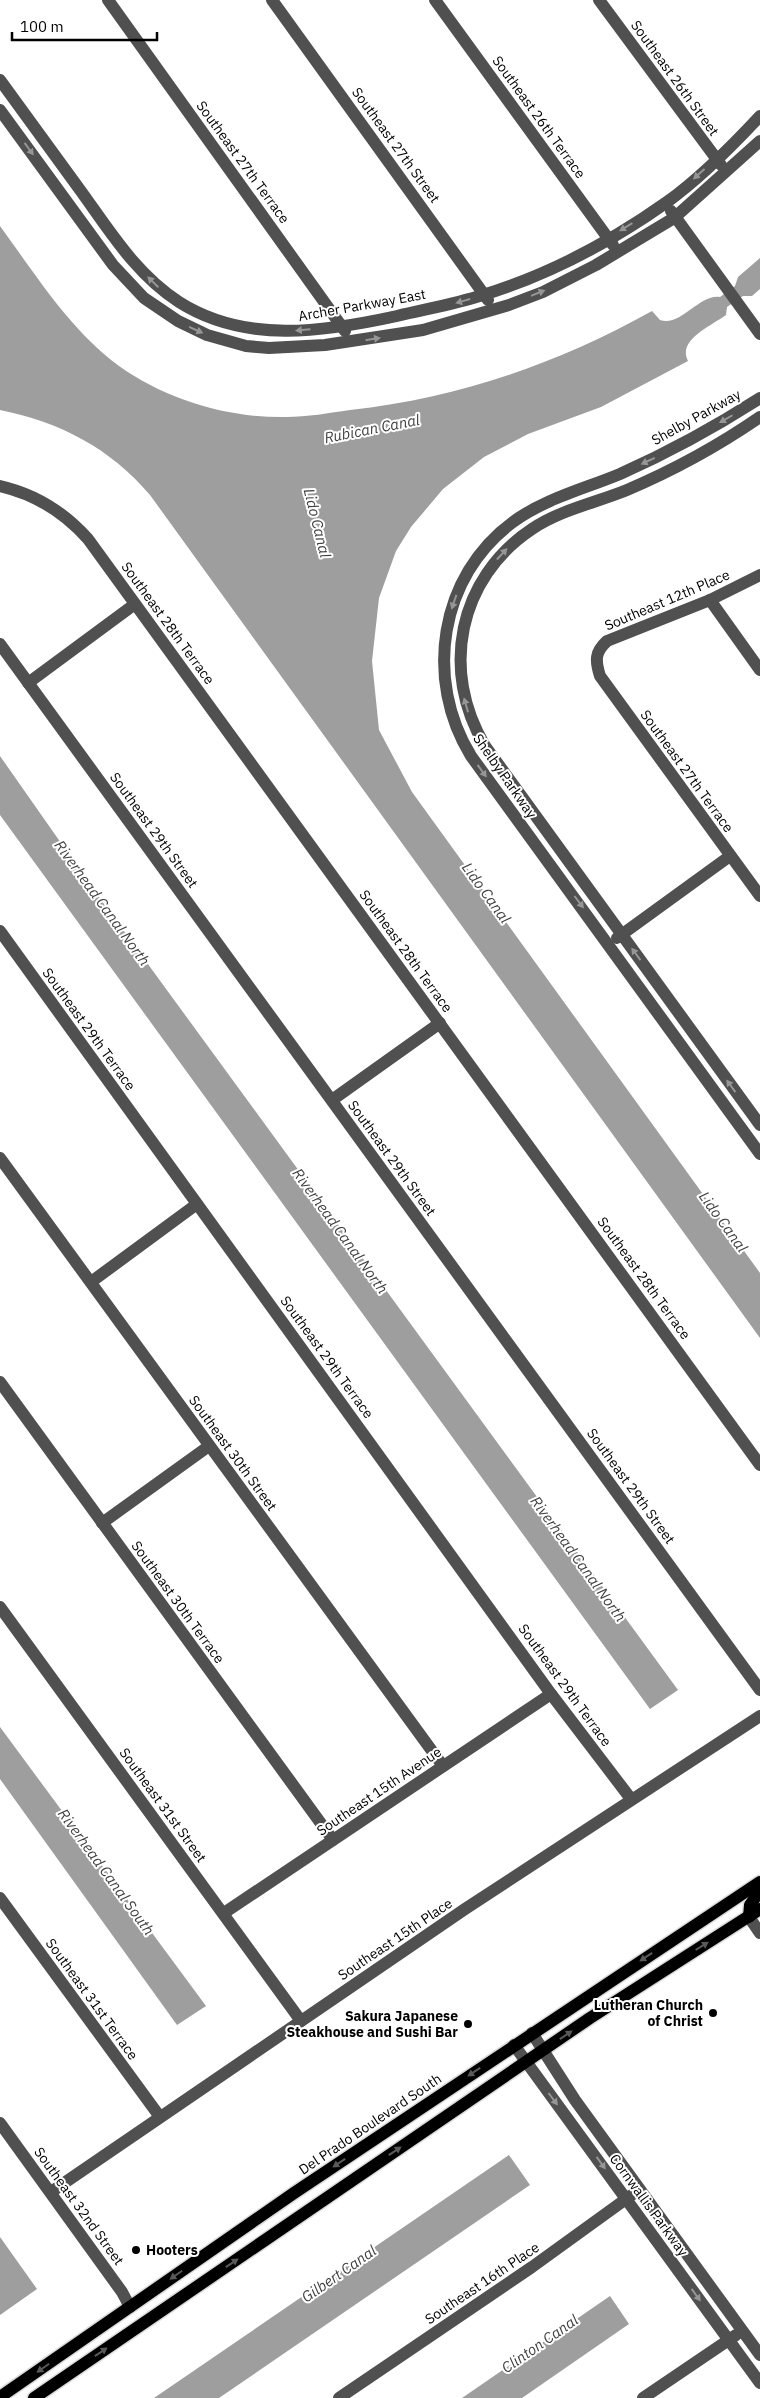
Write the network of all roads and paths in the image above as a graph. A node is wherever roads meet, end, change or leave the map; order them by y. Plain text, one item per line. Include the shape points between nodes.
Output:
1 (108, 0) edge
2 (272, 0) edge
3 (435, 0) edge
4 (599, 0) edge
5 (0, 80) edge
6 (0, 110) edge
7 (760, 116) edge
8 (760, 141) edge
9 (716, 159) junction
10 (727, 172) junction
11 (668, 202) junction
12 (674, 218) junction
13 (609, 238) junction
14 (617, 252) junction
15 (485, 294) junction
16 (493, 310) junction
17 (343, 326) junction
18 (760, 334) edge
19 (351, 342) junction
20 (760, 398) edge
21 (760, 417) edge
22 (0, 486) edge
23 (760, 574) edge
24 (710, 600) junction
25 (135, 604) junction
26 (0, 644) edge
27 (595, 661) joint
28 (760, 670) edge
29 (28, 683) junction
30 (485, 746) junction
31 (471, 756) junction
32 (730, 856) junction
33 (760, 896) edge
34 (0, 931) edge
35 (622, 934) junction
36 (609, 944) junction
37 (440, 1023) junction
38 (332, 1100) junction
39 (760, 1125) edge
40 (760, 1154) edge
41 (0, 1158) edge
42 (197, 1204) junction
43 (91, 1282) junction
44 (0, 1382) edge
45 (209, 1446) junction
46 (760, 1465) edge
47 (102, 1523) junction
48 (0, 1607) edge
49 (760, 1690) edge
50 (551, 1694) junction
51 (760, 1716) edge
52 (443, 1766) junction
53 (631, 1800) junction
54 (333, 1840) junction
55 (760, 1882) edge
56 (760, 1891) edge
57 (0, 1898) edge
58 (760, 1909) edge
59 (224, 1913) junction
60 (749, 1917) junction
61 (760, 1933) edge
62 (301, 2021) junction
63 (532, 2033) junction
64 (514, 2045) junction
65 (543, 2050) junction
66 (526, 2062) junction
67 (160, 2117) junction
68 (0, 2123) edge
69 (639, 2189) junction
70 (52, 2192) junction
71 (627, 2199) junction
72 (130, 2307) junction
73 (742, 2330) junction
74 (729, 2339) junction
75 (119, 2340) junction
76 (760, 2355) edge
77 (760, 2382) edge
78 (0, 2397) edge
79 (34, 2398) edge
80 (339, 2398) edge
81 (643, 2398) edge

1 - 17 street, Southeast 27th Terrace
2 - 15 street, Southeast 27th Street
3 - 13 street, Southeast 26th Terrace
4 - 9 street, Southeast 26th Street
17 -> 5 street, Archer Parkway East via 289,332 252,329 208,317 169,295 124,251
6 -> 19 street via 114,265 139,294 164,313 207,335 246,346 283,348
7 - 9 street, Archer Parkway East
8 - 10 street
9 - 10 street, Southeast 26th Street
9 -> 11 street, Archer Parkway East
10 - 12 street
11 - 12 street
11 -> 13 street, Archer Parkway East
12 - 14 street
12 - 18 street
13 - 14 street, Southeast 26th Terrace
13 - 15 street, Archer Parkway East via 541,273
16 -> 14 street via 550,288
15 - 16 street, Southeast 27th Street
15 -> 17 street, Archer Parkway East
19 -> 16 street via 422,330
17 - 19 street, Southeast 27th Terrace
20 -> 31 street, Shelby Parkway via 648,462 525,513 504,528 478,556 454,600 443,661 449,708
30 -> 21 street, Shelby Parkway via 468,710 461,682 460,656 468,608 492,566 533,528 664,473 712,448
22 - 25 street, Southeast 28th Terrace via 34,497 66,518 88,539
23 - 24 street, Southeast 12th Place
24 - 27 street, Southeast 12th Place via 607,641 598,649
24 - 28 street
25 - 29 street
25 - 37 street, Southeast 28th Terrace
26 - 29 street, Southeast 29th Street
27 - 32 street, Southeast 27th Terrace via 600,676
29 - 38 street, Southeast 29th Street
30 - 31 street
30 - 35 street, Shelby Parkway
31 -> 36 street, Shelby Parkway
32 - 33 street, Southeast 27th Terrace
32 - 35 street
34 - 42 street, Southeast 29th Terrace
35 - 36 street
39 -> 35 street, Shelby Parkway
36 - 40 street, Shelby Parkway
37 - 38 street
37 - 46 street, Southeast 28th Terrace
38 - 49 street, Southeast 29th Street
41 - 43 street, Southeast 30th Street
42 - 43 street
42 - 50 street, Southeast 29th Terrace
43 - 45 street, Southeast 30th Street
44 - 47 street, Southeast 30th Terrace
45 - 47 street
45 - 52 street, Southeast 30th Street
47 - 54 street, Southeast 30th Terrace
48 - 59 street, Southeast 31st Street
50 - 52 street, Southeast 15th Avenue
50 - 53 street, Southeast 29th Terrace
51 - 53 street, Southeast 15th Place
52 - 54 street, Southeast 15th Avenue
53 - 62 street, Southeast 15th Place
54 - 59 street, Southeast 15th Avenue
55 -> 63 main road, Del Prado Boulevard South
56 - 60 main road via 750,1905
57 - 67 street, Southeast 31st Terrace
58 - 60 main road
59 - 62 street, Southeast 31st Street
60 - 61 street
65 -> 60 main road
62 - 67 street, Southeast 15th Place
63 - 64 main road, Del Prado Boulevard South
63 - 65 street, Cornwallis Parkway
64 - 66 street, Cornwallis Parkway
64 -> 72 main road, Del Prado Boulevard South
65 - 66 main road
65 - 69 street, Cornwallis Parkway
66 -> 71 street, Cornwallis Parkway
75 -> 66 main road
67 - 70 street, Southeast 15th Place
68 - 70 street, Southeast 32nd Street
69 - 71 street, Southeast 16th Place
69 - 73 street, Cornwallis Parkway
70 - 72 street, Southeast 32nd Street
71 -> 74 street, Cornwallis Parkway
71 - 80 street, Southeast 16th Place
72 - 75 main road
72 -> 78 main road, Del Prado Boulevard South
73 - 74 street
73 - 76 street, Cornwallis Parkway
74 - 77 street, Cornwallis Parkway
74 - 81 street
79 -> 75 main road

